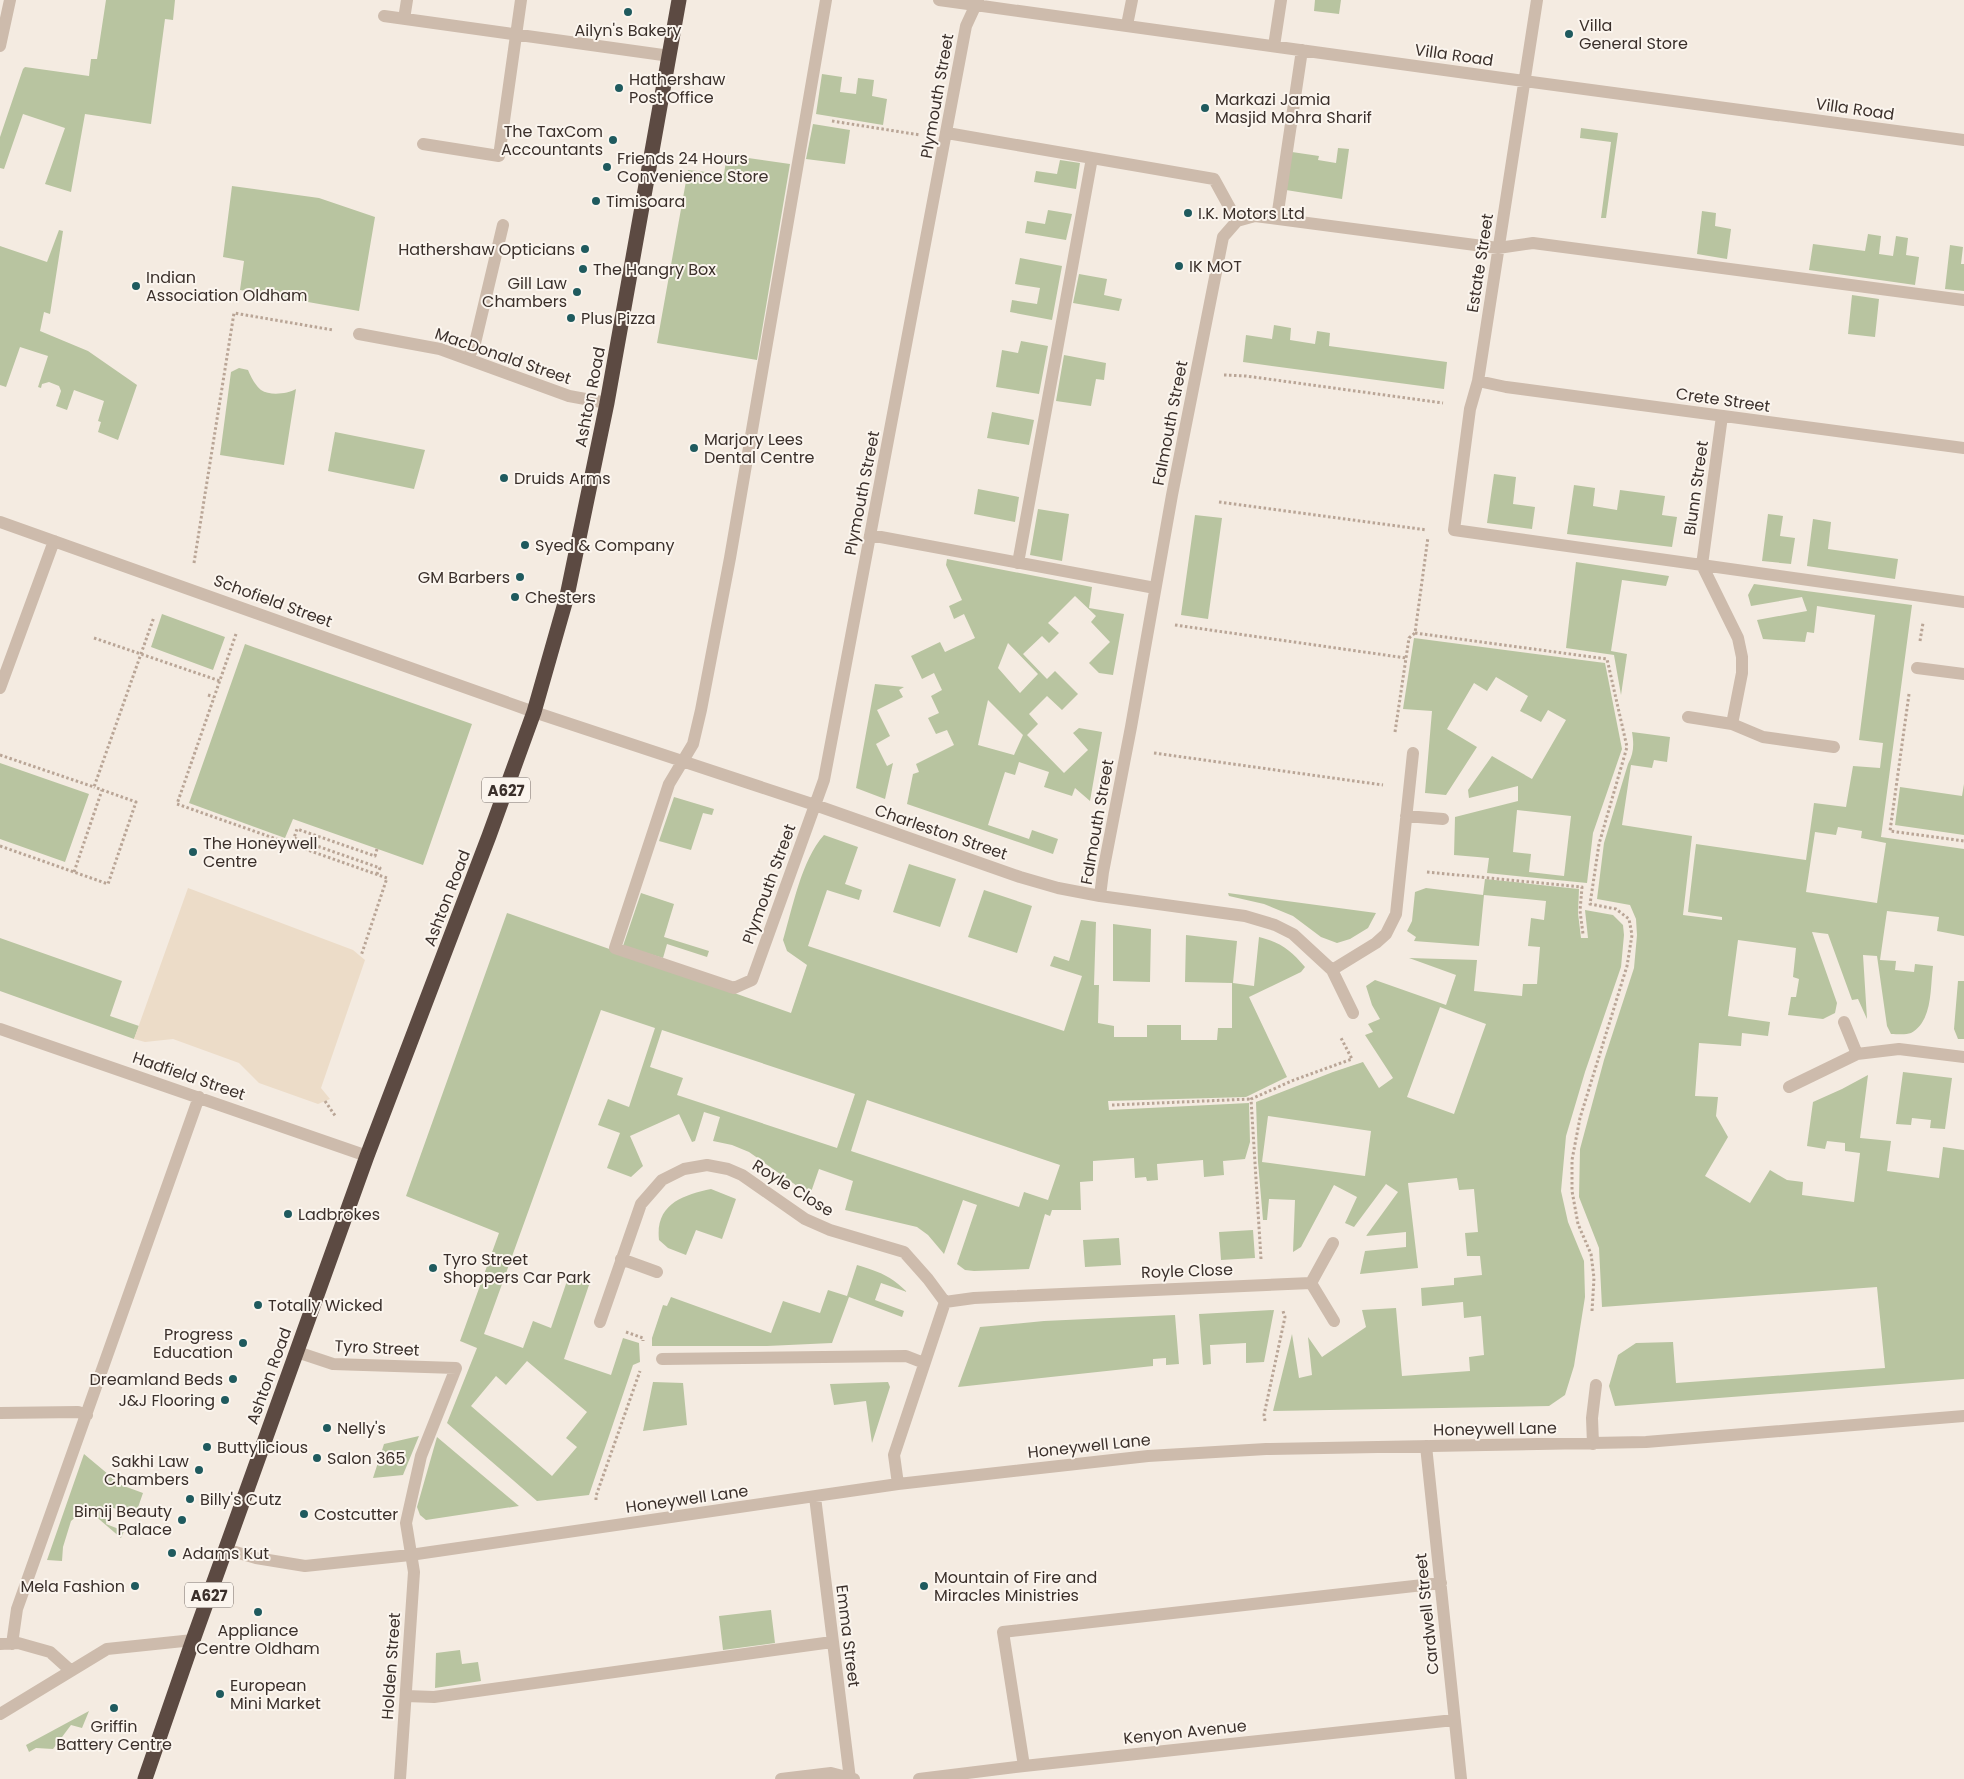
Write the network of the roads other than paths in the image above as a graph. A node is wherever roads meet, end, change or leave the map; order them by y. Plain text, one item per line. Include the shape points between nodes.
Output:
1 (10, 0) edge
2 (407, 0) edge
3 (521, 0) edge
4 (679, 0) edge
5 (826, 0) edge
6 (940, 0) edge
7 (1132, 0) edge
8 (1281, 0) edge
9 (1537, 0) edge
10 (977, 3) edge
11 (384, 16) dead end
12 (404, 19) junction
13 (1127, 25) junction
14 (516, 35) junction
15 (0, 46) edge
16 (1274, 46) junction
17 (1302, 50) junction
18 (670, 56) junction
19 (1524, 81) junction
20 (947, 133) junction
21 (1964, 140) edge
22 (423, 144) dead end
23 (1092, 158) junction
24 (1277, 218) junction
25 (1237, 222) junction
26 (503, 224) dead end
27 (1498, 248) junction
28 (1964, 300) edge
29 (359, 334) dead end
30 (468, 359) junction
31 (1478, 381) junction
32 (608, 403) junction
33 (1722, 416) junction
34 (1964, 448) edge
35 (0, 522) edge
36 (870, 535) junction
37 (54, 541) junction
38 (1018, 563) junction
39 (1702, 565) junction
40 (1155, 588) junction
41 (1964, 602) edge
42 (1917, 668) road end
43 (1964, 674) edge
44 (0, 688) edge
45 (534, 712) junction
46 (1688, 718) dead end
47 (1732, 724) junction
48 (1834, 747) dead end
49 (1413, 753) dead end
50 (683, 761) junction
51 (815, 806) junction
52 (1406, 816) junction
53 (1443, 819) dead end
54 (1100, 896) junction
55 (1332, 970) junction
56 (1354, 1013) dead end
57 (1844, 1022) dead end
58 (0, 1029) edge
59 (1857, 1054) junction
60 (1964, 1058) edge
61 (1789, 1086) dead end
62 (198, 1096) junction
63 (367, 1156) junction
64 (1333, 1243) dead end
65 (621, 1259) junction
66 (657, 1272) dead end
67 (1311, 1283) junction
68 (945, 1302) junction
69 (1334, 1321) dead end
70 (600, 1322) road end
71 (297, 1352) junction
72 (662, 1359) dead end
73 (924, 1363) junction
74 (456, 1368) joint
75 (1596, 1385) dead end
76 (0, 1413) edge
77 (87, 1415) junction
78 (1964, 1416) edge
79 (1593, 1444) junction
80 (1426, 1446) junction
81 (898, 1484) junction
82 (815, 1497) junction
83 (225, 1549) junction
84 (410, 1555) junction
85 (1441, 1583) junction
86 (192, 1640) junction
87 (832, 1642) junction
88 (6, 1644) edge
89 (70, 1670) junction
90 (406, 1696) junction
91 (0, 1714) edge
92 (1454, 1720) junction
93 (1024, 1766) junction
94 (145, 1779) edge
95 (400, 1779) edge
96 (781, 1779) edge
97 (852, 1779) edge
98 (920, 1779) edge
99 (1461, 1779) edge

1 - 15 street
2 - 12 street
3 - 14 street
4 - 18 highway, Ashton Road / A627
5 - 50 street via 732,548 701,710 693,744
6 - 10 street, Villa Road
7 - 13 street
8 - 16 street
9 - 19 street, Estate Street
10 - 13 street, Villa Road
10 - 20 street, Plymouth Street via 966,26
11 - 12 street
12 - 14 street
13 - 16 street, Villa Road
14 - 18 street
14 - 22 street via 499,156
16 - 17 street, Villa Road
17 - 19 street, Villa Road
17 - 24 street
18 - 32 highway, Ashton Road / A627
19 - 21 street, Villa Road
19 - 27 street, Estate Street
20 - 23 street
20 - 36 street, Plymouth Street
23 - 25 street via 1214,179
23 - 38 street
24 - 25 street via 1255,216
24 - 27 street
25 - 40 street, Falmouth Street via 1223,237
26 - 30 street via 475,343
27 - 28 street via 1533,243
27 - 31 street, Estate Street
29 - 30 street, MacDonald Street via 440,349
30 - 32 street, MacDonald Street via 569,396
31 - 33 street, Crete Street
31 - 39 street, Estate Street via 1470,409 1454,530
32 - 45 highway, Ashton Road / A627 via 567,596
33 - 34 street, Crete Street
33 - 39 street, Blunn Street
35 - 37 street, Schofield Street
36 - 38 street
36 - 51 street, Plymouth Street via 824,780
37 - 44 street
37 - 45 street, Schofield Street
38 - 40 street
39 - 41 street
39 - 47 street via 1738,638 1742,657
40 - 54 street, Falmouth Street
42 - 43 street
45 - 50 street, Charleston Street
45 - 63 highway, Ashton Road / A627
46 - 47 street
47 - 48 street via 1763,737
49 - 52 street
50 - 51 street, Charleston Street
50 - 51 street, Plymouth Street via 669,784 614,948 734,988 752,980
51 - 54 street, Charleston Street via 1020,877
52 - 53 street
52 - 55 street via 1396,914 1386,934 1376,943
54 - 55 street, Charleston Street via 1245,916 1274,925 1293,934
55 - 56 street, Charleston Street
57 - 59 street
58 - 62 street, Hadfield Street
59 - 60 street via 1899,1049
59 - 61 street
62 - 63 street, Hadfield Street
62 - 77 street
63 - 71 highway, Ashton Road / A627
64 - 67 street
65 - 66 street
65 - 68 street, Royle Close via 640,1204 650,1192 674,1174 712,1165 742,1175 808,1221 904,1252
65 - 70 street, Royle Close
67 - 68 street, Royle Close
67 - 69 street
68 - 73 street
71 - 74 street, Tyro Street via 333,1364
71 - 83 highway, Ashton Road / A627
72 - 73 street via 906,1356
73 - 81 street via 894,1455
74 - 84 street, Holden Street via 421,1456 406,1523
75 - 79 street
76 - 77 street via 78,1412
77 - 88 street
78 - 79 street, Honeywell Lane
79 - 80 street, Honeywell Lane
80 - 81 street, Honeywell Lane via 1266,1449 1148,1456
80 - 85 street, Cardwell Street
81 - 82 street, Honeywell Lane
82 - 84 street, Honeywell Lane
82 - 87 street, Emma Street
83 - 84 street, Honeywell Lane via 305,1566
83 - 86 highway, Ashton Road / A627
84 - 90 street, Holden Street via 414,1572
85 - 92 street, Cardwell Street
85 - 93 street via 1003,1632
86 - 89 street via 107,1649
86 - 94 highway, Ashton Road / A627
87 - 90 street via 434,1697
87 - 97 street, Emma Street
88 - 89 street via 18,1643 50,1652
89 - 91 street
90 - 95 street, Holden Street
92 - 93 street, Kenyon Avenue
92 - 99 street, Cardwell Street
93 - 98 street, Kenyon Avenue
96 - 97 street via 830,1773

